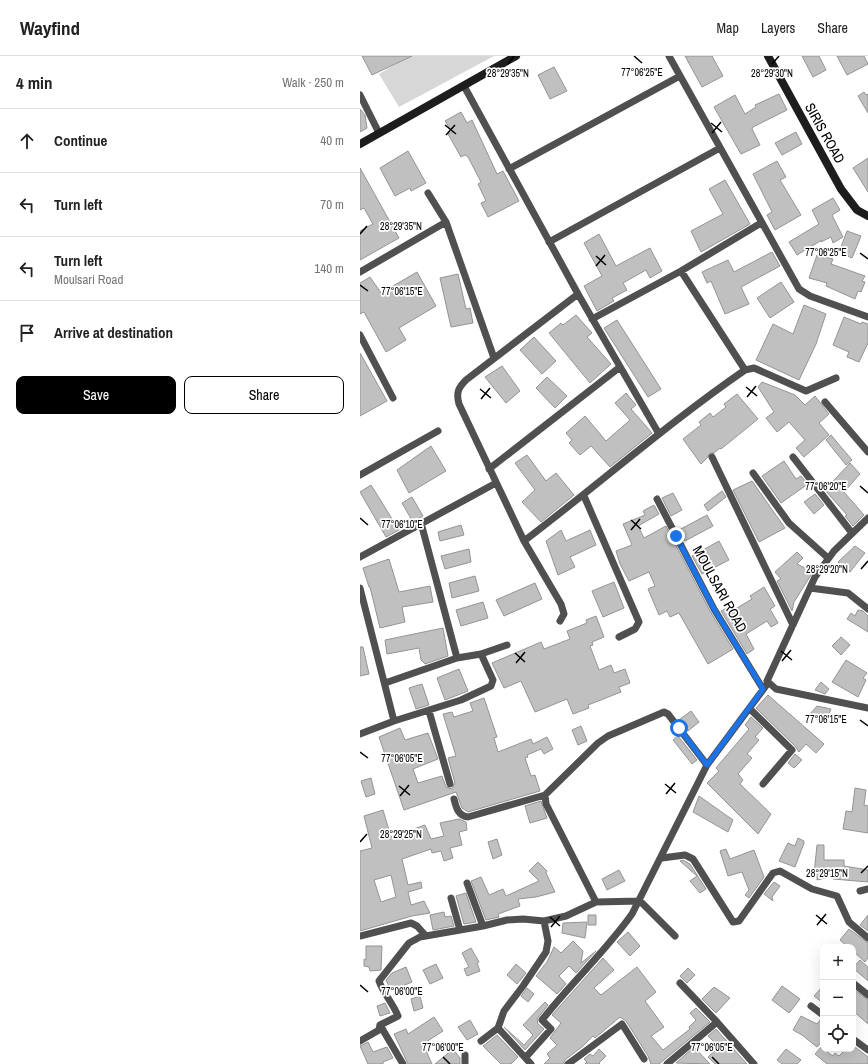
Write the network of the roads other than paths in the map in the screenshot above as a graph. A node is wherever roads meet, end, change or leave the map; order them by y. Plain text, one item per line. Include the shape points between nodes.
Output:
1 (516, 56) edge
2 (669, 56) edge
3 (768, 56) edge
4 (680, 76) junction
5 (464, 86) junction
6 (360, 95) edge
7 (379, 133) junction
8 (360, 144) edge
9 (720, 148) junction
10 (509, 169) junction
11 (428, 192) dead end
12 (868, 216) edge
13 (446, 222) junction
14 (761, 223) junction
15 (549, 242) junction
16 (681, 271) junction
17 (360, 272) edge
18 (578, 294) junction
19 (868, 317) edge
20 (592, 319) junction
21 (360, 335) edge
22 (494, 358) junction
23 (620, 367) junction
24 (745, 370) junction
25 (836, 378) dead end
26 (393, 398) dead end
27 (825, 402) dead end
28 (438, 431) dead end
29 (659, 434) junction
30 (868, 452) edge
31 (712, 457) dead end
32 (793, 457) dead end
33 (489, 468) junction
34 (753, 473) dead end
35 (360, 475) edge
36 (496, 483) junction
37 (584, 496) junction
38 (657, 499) dead end
39 (868, 518) edge
40 (421, 523) junction
41 (852, 533) junction
42 (524, 541) junction
43 (360, 557) edge
44 (828, 558) junction
45 (360, 588) edge
46 (810, 588) junction
47 (868, 609) edge
48 (560, 621) dead end
49 (793, 625) junction
50 (619, 638) dead end
51 (507, 645) dead end
52 (481, 654) junction
53 (456, 658) junction
54 (385, 683) junction
55 (765, 686) junction
56 (868, 708) edge
57 (750, 709) junction
58 (429, 711) junction
59 (394, 721) junction
60 (360, 734) edge
61 (707, 765) junction
62 (450, 784) dead end
63 (763, 784) dead end
64 (545, 795) junction
65 (454, 799) dead end
66 (662, 858) junction
67 (467, 883) dead end
68 (868, 889) edge
69 (860, 891) dead end
70 (451, 898) dead end
71 (640, 901) junction
72 (596, 902) junction
73 (544, 921) junction
74 (483, 926) junction
75 (460, 930) junction
76 (360, 936) edge
77 (426, 936) junction
78 (675, 936) dead end
79 (868, 938) edge
80 (680, 983) dead end
81 (856, 985) edge
82 (868, 995) edge
83 (811, 1006) dead end
84 (820, 1013) edge
85 (717, 1022) junction
86 (380, 1025) junction
87 (498, 1028) junction
88 (360, 1041) edge
89 (481, 1041) dead end
90 (856, 1041) edge
91 (868, 1050) edge
92 (465, 1055) dead end
93 (526, 1057) junction
94 (644, 1059) dead end
95 (403, 1064) edge
96 (466, 1064) edge
97 (532, 1064) edge
98 (568, 1064) edge
99 (667, 1064) edge
100 (754, 1064) edge

1 - 5 street
2 - 4 street
3 - 12 street, SIRIS ROAD via 841,189 857,210
4 - 9 street
4 - 10 street
5 - 7 street
5 - 10 street
6 - 7 street
7 - 8 street
9 - 14 street
9 - 15 street
10 - 15 street
11 - 13 street
13 - 17 street
13 - 22 street
14 - 16 street
14 - 19 street via 799,289 810,296
15 - 18 street
16 - 20 street
16 - 24 street
18 - 20 street
18 - 22 street
20 - 23 street
21 - 26 street
22 - 33 street via 461,385 457,398
23 - 29 street
23 - 33 street
24 - 25 street via 754,368 806,391
24 - 29 street
27 - 30 street
28 - 35 street
29 - 37 street
31 - 49 street
32 - 41 street
33 - 36 street
34 - 44 street via 789,523
36 - 40 street
36 - 42 street
37 - 42 street
37 - 50 street via 639,622 635,629
38 - 55 street, MOULSARI ROAD via 714,609
39 - 41 street
40 - 43 street
40 - 53 street
41 - 44 street
42 - 48 street via 561,604 564,614
44 - 46 street
45 - 54 street
46 - 47 street via 848,593
46 - 49 street
49 - 55 street
51 - 52 street
52 - 53 street
52 - 58 street via 493,680 491,686
53 - 54 street
54 - 59 street
55 - 56 street
55 - 57 street
57 - 61 street
57 - 63 street via 792,750
58 - 59 street
58 - 62 street
59 - 60 street
61 - 64 street via 664,712 603,739
61 - 66 street
64 - 65 street via 468,817 459,812
64 - 72 street via 546,804
66 - 71 street
66 - 79 street via 685,856 693,859 734,922 739,921 773,873 780,872 812,889 837,896 849,922
67 - 74 street
68 - 69 street
70 - 75 street
71 - 72 street
71 - 78 street
71 - 93 street via 622,928 542,1020 551,1029
72 - 73 street via 566,916
73 - 74 street via 514,919
73 - 87 street via 548,941 546,952 504,1011
74 - 75 street
75 - 77 street
76 - 77 street via 406,923 417,926
77 - 86 street via 409,943 380,978 381,987 393,1003 398,1016
80 - 85 street
81 - 82 street
83 - 84 street
85 - 99 street
85 - 100 street
86 - 88 street via 379,1030
86 - 95 street
87 - 89 street
87 - 93 street
90 - 91 street
92 - 96 street
93 - 97 street
94 - 98 street via 622,1024

